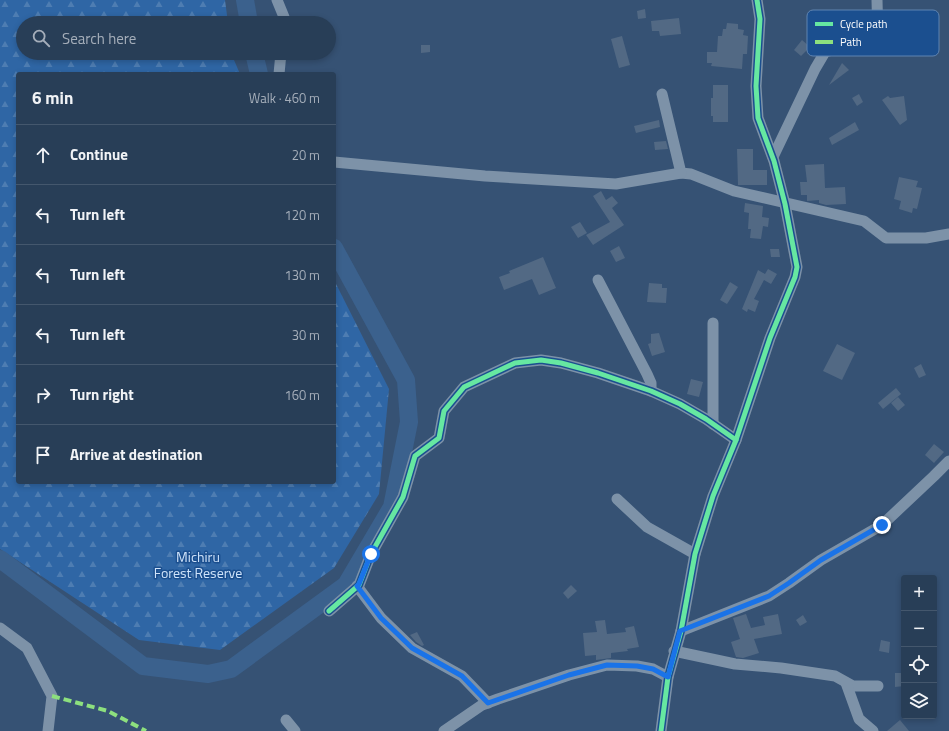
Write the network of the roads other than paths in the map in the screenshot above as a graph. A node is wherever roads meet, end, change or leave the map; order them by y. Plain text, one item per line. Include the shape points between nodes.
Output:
1 (277, 0) edge
2 (757, 0) edge
3 (877, 0) edge
4 (877, 10) edge
5 (284, 16) edge
6 (823, 56) edge
7 (280, 60) edge
8 (279, 72) edge
9 (662, 94) dead end
10 (773, 157) junction
11 (336, 162) edge
12 (681, 172) junction
13 (784, 204) junction
14 (949, 234) edge
15 (598, 280) dead end
16 (713, 324) dead end
17 (652, 391) junction
18 (713, 424) junction
19 (736, 440) junction
20 (949, 461) edge
21 (617, 499) dead end
22 (695, 554) junction
23 (357, 586) junction
24 (329, 611) dead end
25 (0, 628) edge
26 (680, 631) junction
27 (674, 651) junction
28 (668, 677) junction
29 (846, 683) junction
30 (878, 686) dead end
31 (488, 703) junction
32 (286, 720) dead end
33 (48, 731) edge
34 (295, 731) edge
35 (444, 731) edge
36 (661, 731) edge
37 (873, 731) edge

1 - 5 street
2 - 10 street via 760,20 756,86 758,118
3 - 4 street
6 - 10 street
7 - 8 street
9 - 12 street
10 - 13 street
11 - 12 street via 485,176 616,184
12 - 13 street via 734,191
13 - 14 street via 864,221 886,238 926,238
13 - 19 street via 797,267 795,277 770,338
15 - 17 street via 647,374
16 - 18 street
17 - 18 street
17 - 23 street via 561,363 541,360 516,363 464,387 444,411 439,438 415,456 403,497 371,554
18 - 19 street
19 - 22 street via 713,496
20 - 26 street via 882,525 821,560 769,596
21 - 22 street via 647,527
22 - 26 street
23 - 24 street
23 - 31 street via 381,618 412,648 462,676
25 - 33 street via 27,648 52,696
26 - 27 street
27 - 28 street
27 - 29 street via 735,664 835,676
28 - 31 street via 653,669 607,665 569,675
28 - 36 street
29 - 30 street via 853,686
29 - 37 street via 858,719
31 - 35 street
32 - 34 street

